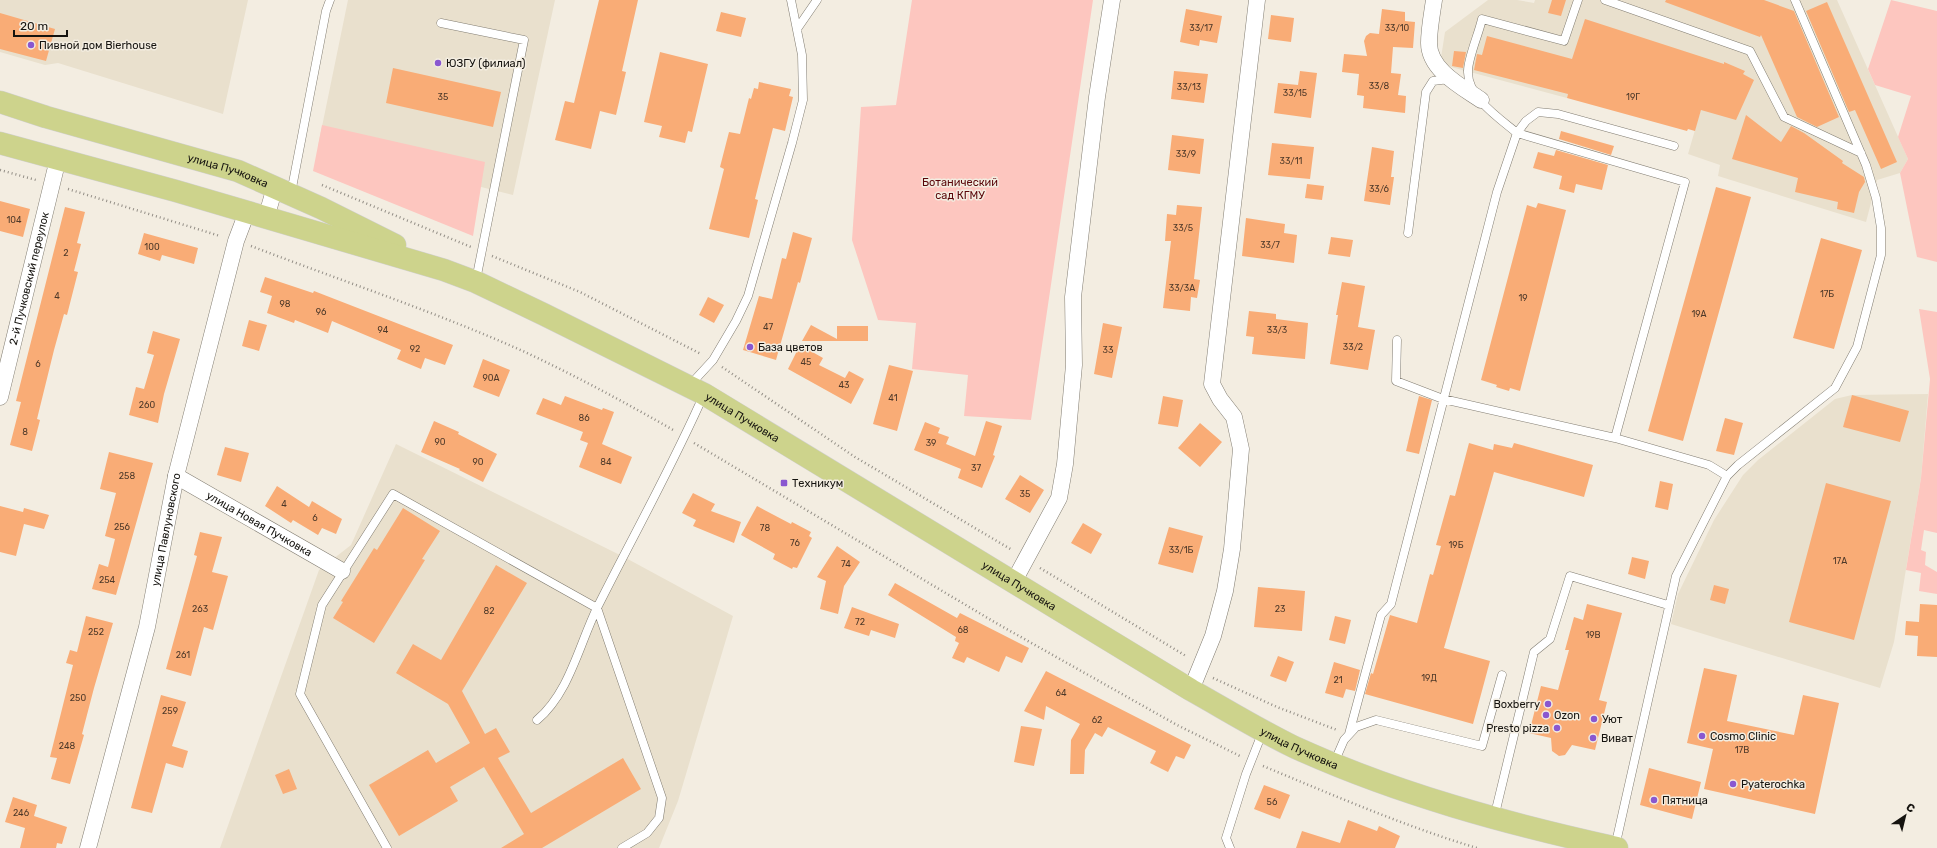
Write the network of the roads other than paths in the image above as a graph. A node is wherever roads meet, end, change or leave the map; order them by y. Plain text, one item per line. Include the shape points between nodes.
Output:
1 (330, 0) edge
2 (791, 0) edge
3 (817, 0) edge
4 (1112, 0) edge
5 (1257, 0) edge
6 (1434, 0) edge
7 (1578, 0) edge
8 (1605, 0) edge
9 (1795, 0) edge
10 (441, 23) dead end
11 (797, 29) junction
12 (1450, 78) junction
13 (1481, 100) junction
14 (0, 102) edge
15 (1516, 133) junction
16 (0, 143) edge
17 (1674, 146) dead end
18 (1861, 153) junction
19 (58, 159) junction
20 (283, 191) junction
21 (256, 215) junction
22 (1408, 233) dead end
23 (444, 270) junction
24 (476, 282) junction
25 (1397, 340) dead end
26 (697, 389) junction
27 (0, 397) edge
28 (1443, 399) junction
29 (1615, 438) junction
30 (176, 476) junction
31 (1727, 476) junction
32 (342, 571) junction
33 (1013, 583) junction
34 (1668, 605) junction
35 (597, 608) junction
36 (1502, 675) dead end
37 (1191, 690) junction
38 (536, 720) dead end
39 (1263, 731) junction
40 (1349, 734) junction
41 (1334, 763) junction
42 (1494, 819) junction
43 (88, 848) edge
44 (387, 848) edge
45 (622, 848) edge
46 (1230, 848) edge
47 (1616, 848) edge

1 - 20 lane
2 - 11 lane
3 - 11 lane
4 - 33 street via 1097,97 1073,297 1074,365 1066,464 1058,498
5 - 37 street via 1212,384 1234,417 1241,449 1232,550 1225,591 1213,636
6 - 12 street via 1429,44 1435,61
7 - 13 lane via 1564,41 1482,19 1468,70 1471,85
8 - 18 lane via 1750,51 1784,117
9 - 18 lane
10 - 24 lane via 524,40
11 - 26 lane via 802,55 803,100 758,264 748,296 736,321
12 - 13 street
12 - 22 lane via 1433,82 1426,92
13 - 15 lane
14 - 20 main road, улица Пучковка via 238,171
15 - 17 lane via 1538,112 1558,114
15 - 28 lane via 1497,192
15 - 29 lane via 1685,182
16 - 19 main road, улица Пучковка
18 - 31 lane via 1876,198 1881,228 1881,255 1857,347 1835,388
19 - 21 main road, улица Пучковка
19 - 27 street, 2-й Пучковский переулок
20 - 21 street, улица Павлуновского
20 - 23 main road, улица Пучковка
21 - 23 main road, улица Пучковка
21 - 30 street, улица Павлуновского via 236,241
23 - 24 main road, улица Пучковка
24 - 26 main road, улица Пучковка
25 - 28 lane via 1396,381
26 - 33 main road, улица Пучковка
26 - 35 lane via 685,437
28 - 29 lane
28 - 40 lane via 1391,604 1381,615
29 - 31 lane via 1709,465
30 - 32 street, улица Новая Пучковка
30 - 43 street, улица Павлуновского via 147,627
31 - 34 lane via 1679,570
32 - 35 lane via 393,494
32 - 44 lane via 322,605 300,694
33 - 37 main road, улица Пучковка
34 - 42 lane via 1570,576 1550,639 1534,652
34 - 47 lane
35 - 38 lane via 560,693 547,711
35 - 45 lane via 662,798 659,818 647,833
36 - 40 lane via 1482,746 1376,720 1356,727
37 - 39 main road, улица Пучковка
39 - 41 main road, улица Пучковка
39 - 46 lane via 1226,838
40 - 41 lane
41 - 42 main road, улица Пучковка
42 - 47 main road, улица Пучковка

